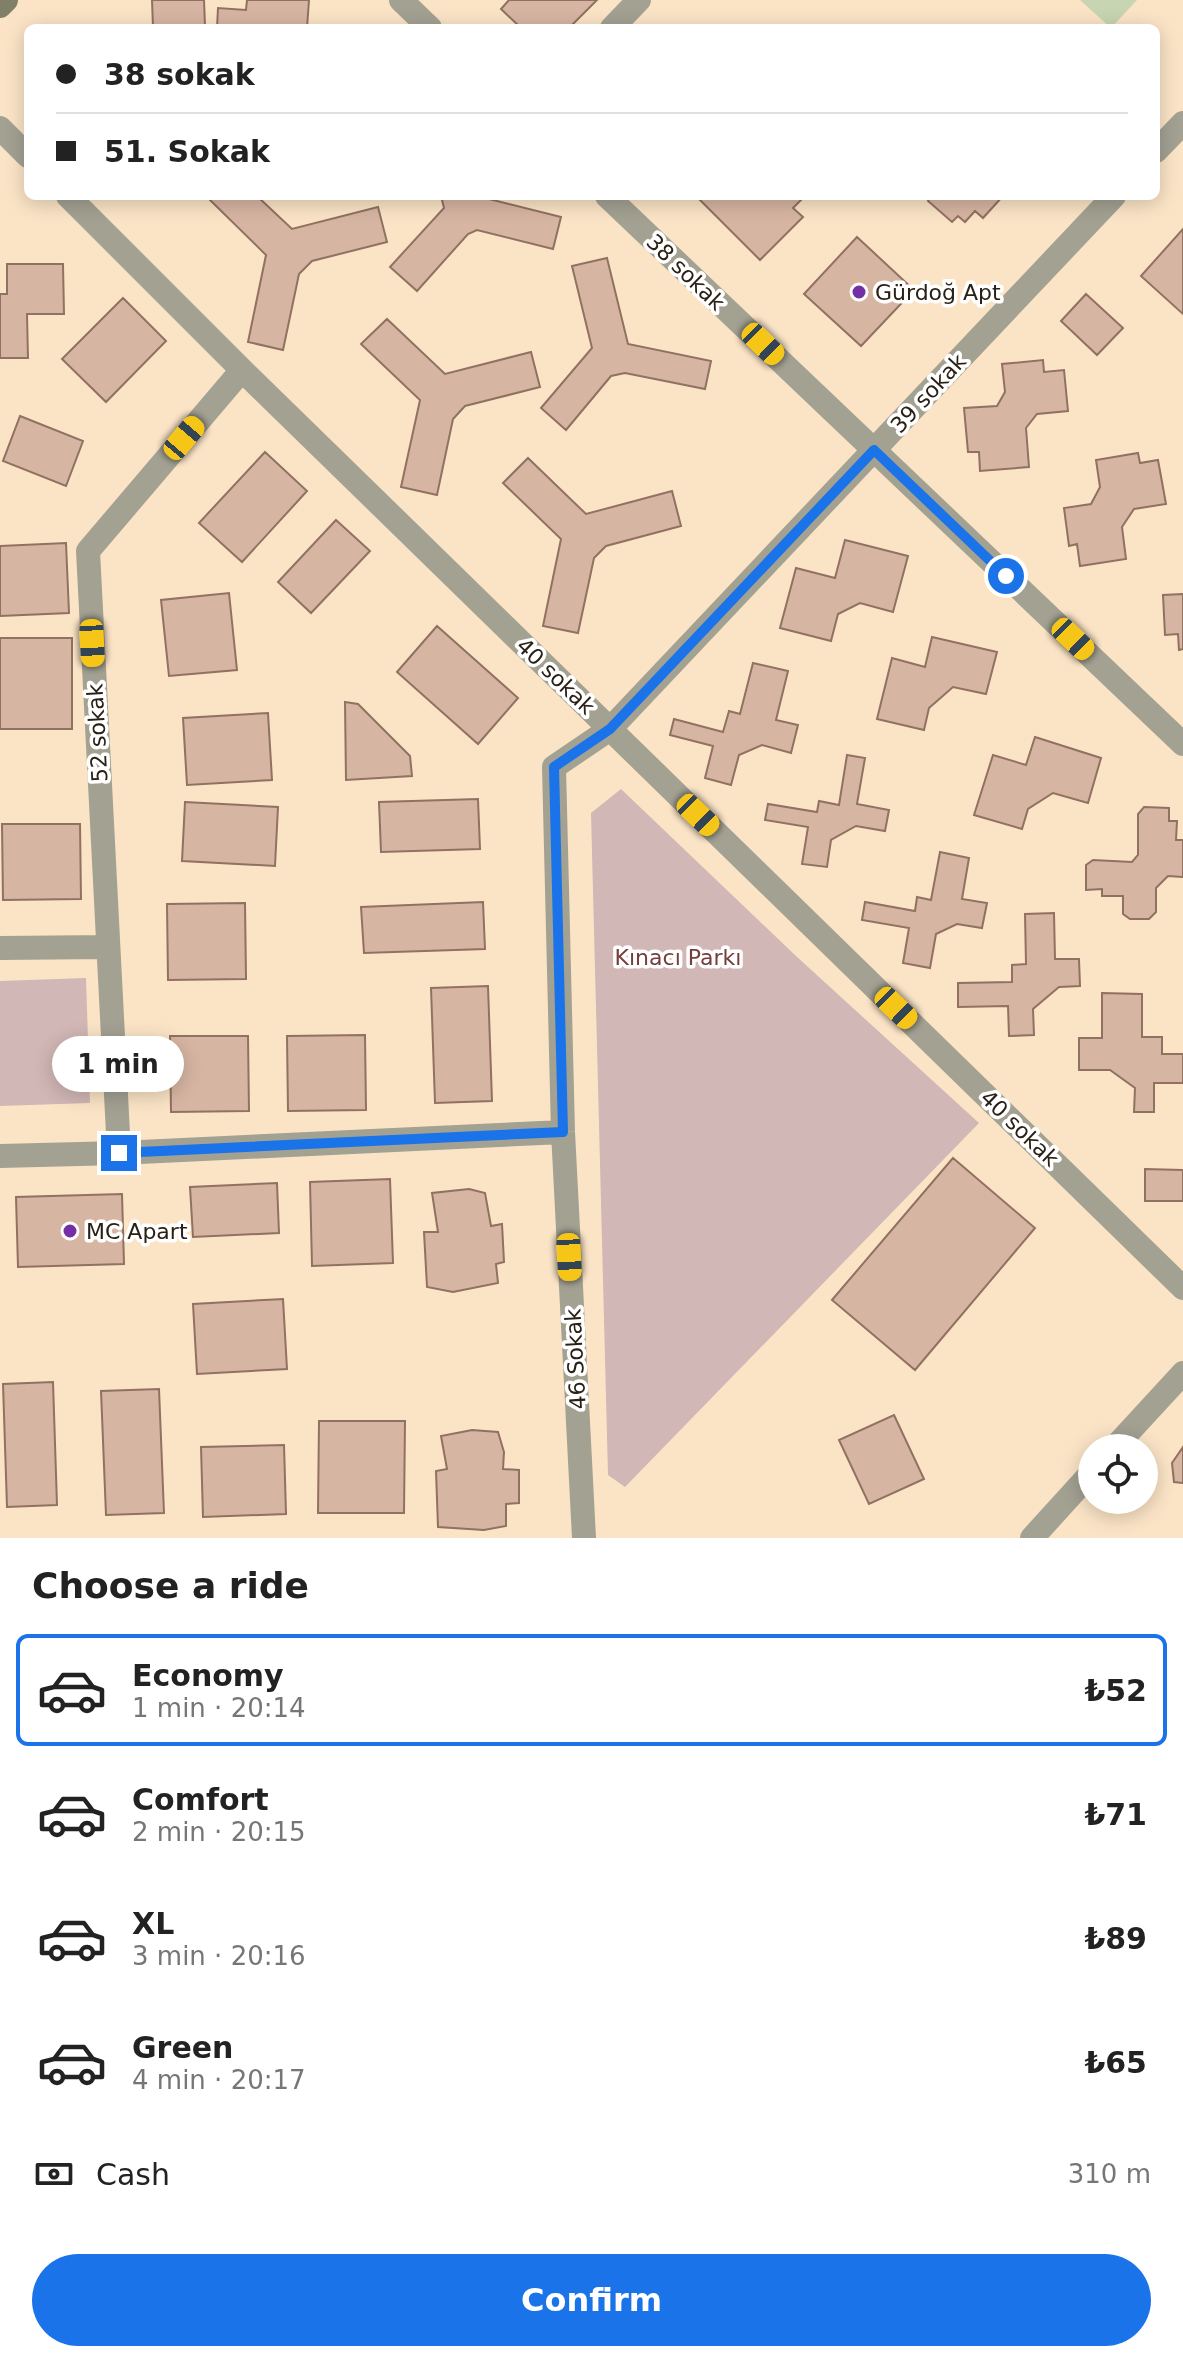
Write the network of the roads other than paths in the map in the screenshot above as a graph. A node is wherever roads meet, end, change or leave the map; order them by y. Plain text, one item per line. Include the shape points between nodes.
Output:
1 (6, 0) edge
2 (401, 0) edge
3 (639, 0) edge
4 (0, 6) edge
5 (426, 24) edge
6 (616, 24) edge
7 (1183, 123) edge
8 (0, 128) edge
9 (1160, 147) edge
10 (24, 152) edge
11 (72, 200) edge
12 (611, 200) edge
13 (1110, 200) edge
14 (242, 370) junction
15 (874, 450) junction
16 (610, 729) junction
17 (1183, 744) edge
18 (108, 947) junction
19 (0, 948) edge
20 (563, 1132) junction
21 (119, 1153) junction
22 (0, 1156) edge
23 (1183, 1288) edge
24 (1183, 1373) edge
25 (1127, 1434) edge
26 (1078, 1487) edge
27 (584, 1538) edge
28 (1032, 1538) edge

1 - 4 street
2 - 5 street
3 - 6 street
7 - 9 street
8 - 10 street
11 - 14 street, 40 sokak
12 - 15 street, 38 sokak
13 - 15 street, 39 sokak
14 - 16 street, 40 sokak
14 - 18 street, 52 sokak via 88,551
15 - 16 street, 39 sokak
15 - 17 street, 38 sokak
16 - 20 street, 46 Sokak via 554,767
16 - 23 street, 40 sokak
18 - 19 street
18 - 21 street, 52 sokak
20 - 21 street
20 - 27 street, 46 Sokak
21 - 22 street
24 - 25 street
26 - 28 street

